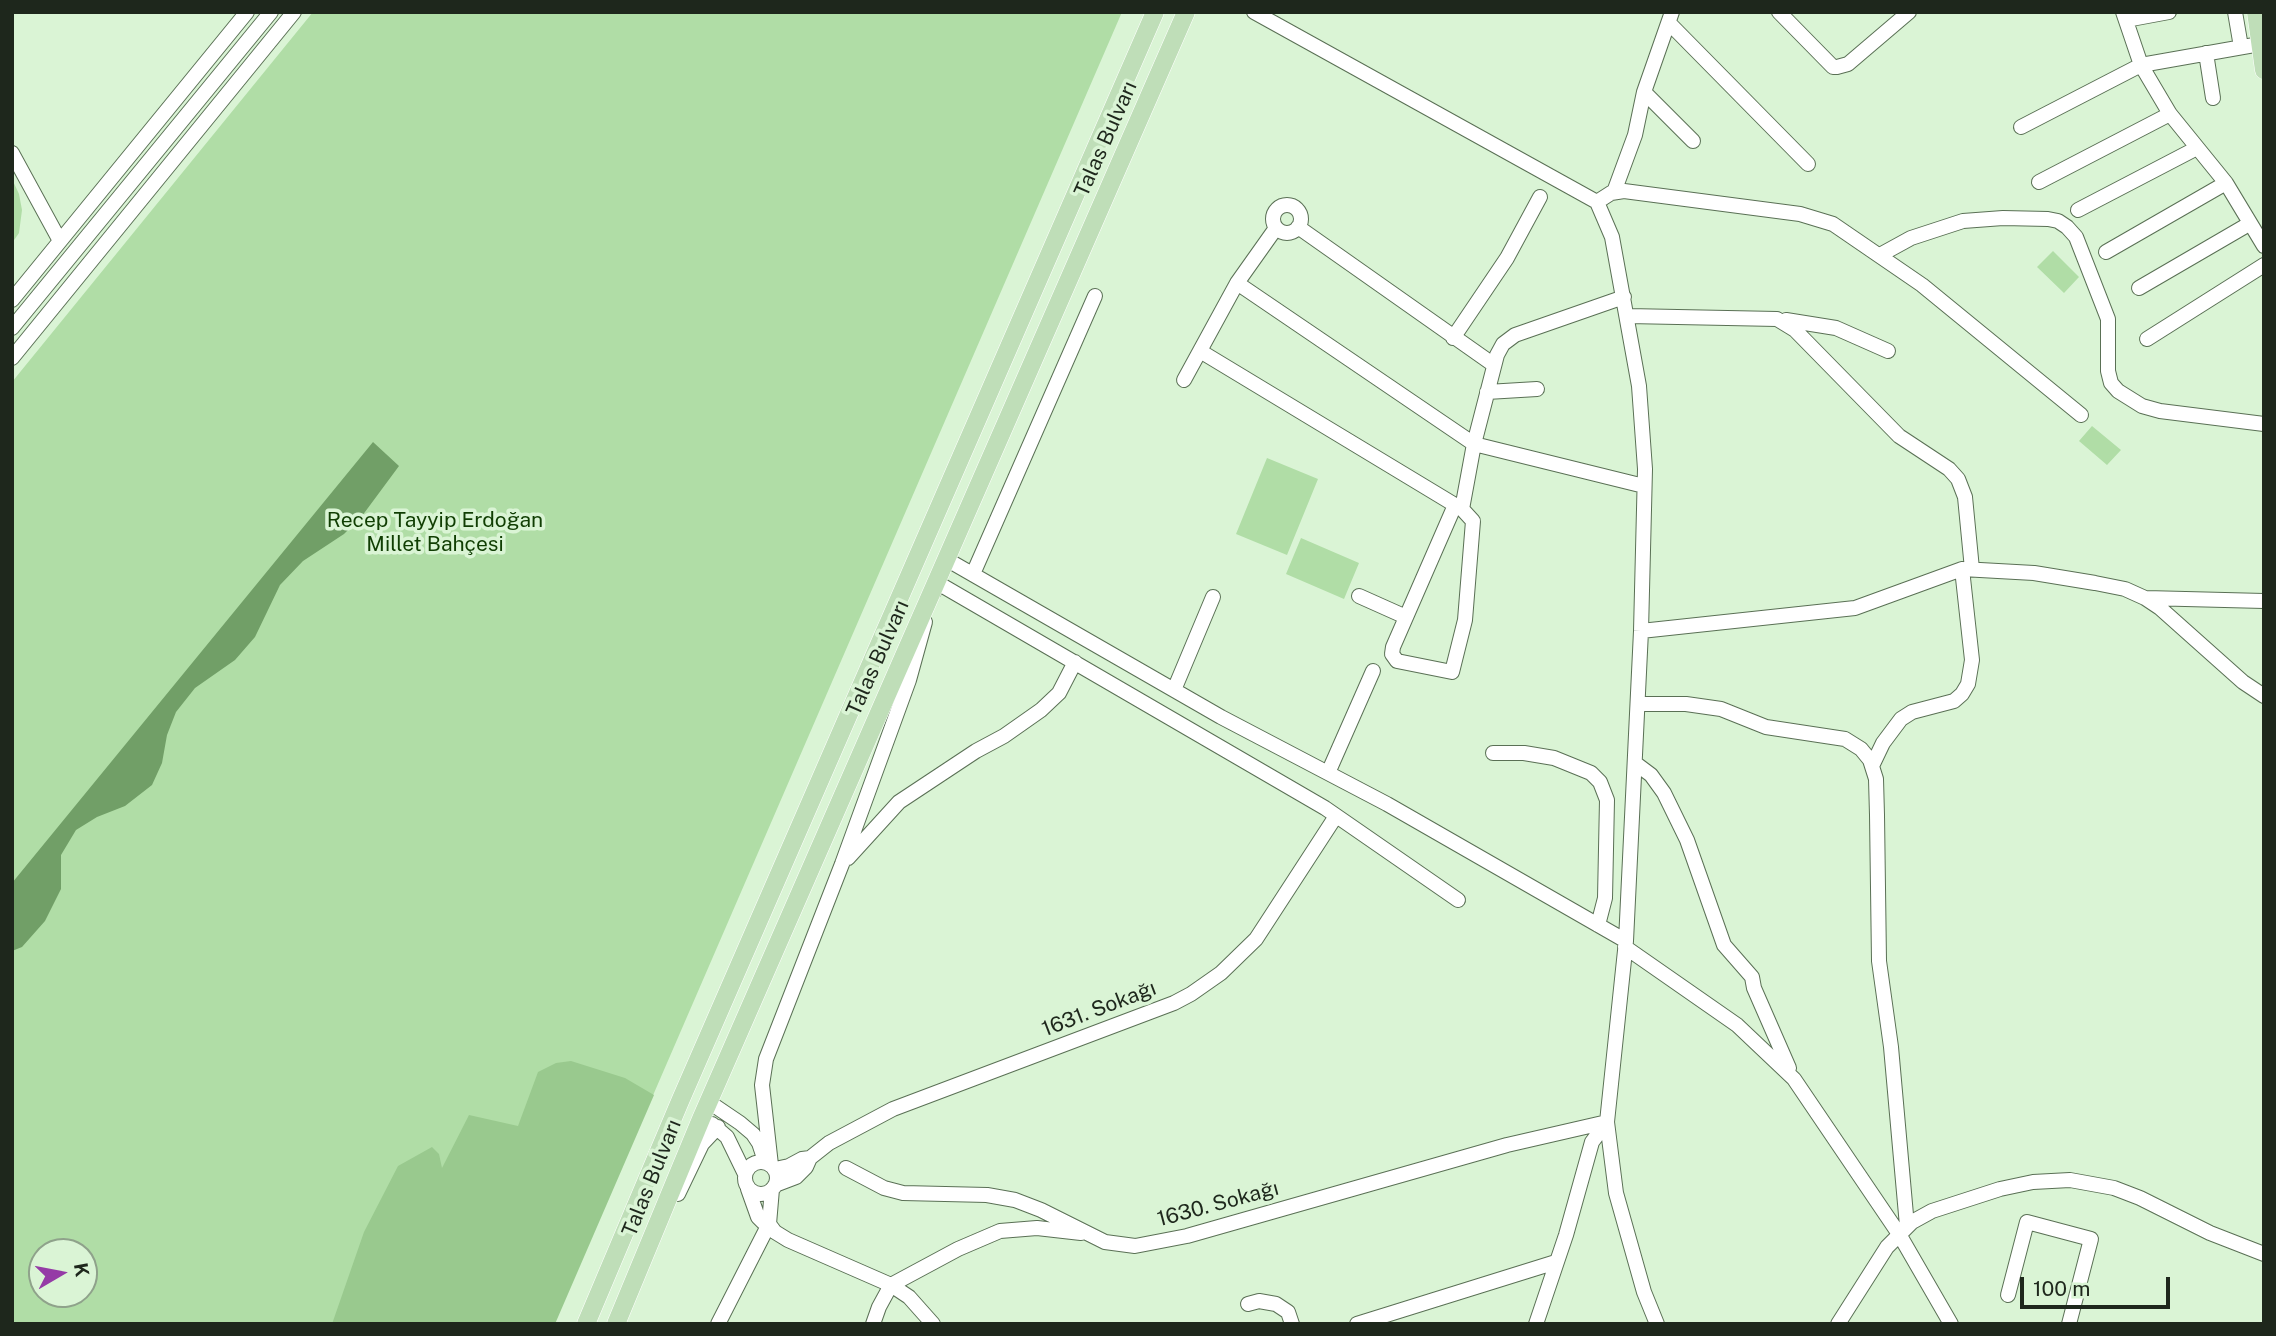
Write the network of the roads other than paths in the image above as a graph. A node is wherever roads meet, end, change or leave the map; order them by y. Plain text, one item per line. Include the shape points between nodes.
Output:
1 (247, 12) edge
2 (271, 12) edge
3 (294, 12) edge
4 (1143, 12) edge
5 (1155, 12) edge
6 (1186, 12) edge
7 (1254, 12) edge
8 (1779, 12) edge
9 (1909, 12) edge
10 (2169, 12) edge
11 (2235, 12) edge
12 (2256, 12) edge
13 (2124, 16) edge
14 (1670, 17) edge
15 (2260, 44) junction
16 (2241, 47) junction
17 (2206, 53) junction
18 (2141, 65) junction
19 (2264, 70) edge
20 (1644, 92) junction
21 (2213, 98) dead end
22 (2170, 114) junction
23 (2021, 127) dead end
24 (1693, 141) dead end
25 (2197, 148) junction
26 (12, 153) edge
27 (1808, 164) dead end
28 (2039, 182) dead end
29 (2225, 183) junction
30 (1614, 192) junction
31 (1540, 197) dead end
32 (1597, 202) junction
33 (2078, 210) dead end
34 (2249, 224) junction
35 (1298, 227) junction
36 (1276, 229) junction
37 (60, 241) junction
38 (2264, 246) edge
39 (2106, 252) dead end
40 (1880, 255) junction
41 (2264, 265) edge
42 (1237, 283) junction
43 (2139, 288) dead end
44 (1095, 296) dead end
45 (1624, 297) junction
46 (12, 300) edge
47 (1628, 316) junction
48 (1777, 319) junction
49 (12, 328) edge
50 (1453, 338) junction
51 (2147, 339) dead end
52 (1200, 351) junction
53 (1888, 351) dead end
54 (12, 358) edge
55 (1494, 365) junction
56 (1184, 380) dead end
57 (1537, 389) dead end
58 (1487, 393) junction
59 (2081, 415) dead end
60 (2264, 424) edge
61 (1474, 443) junction
62 (1644, 486) junction
63 (1459, 507) junction
64 (946, 559) junction
65 (1967, 569) junction
66 (973, 574) junction
67 (936, 582) junction
68 (1359, 596) dead end
69 (1213, 597) dead end
70 (2145, 597) junction
71 (2264, 601) edge
72 (1406, 617) junction
73 (1641, 631) junction
74 (1075, 663) junction
75 (1373, 671) dead end
76 (1174, 690) junction
77 (2264, 696) edge
78 (1637, 704) junction
79 (1493, 753) dead end
80 (1635, 763) junction
81 (1872, 766) junction
82 (1328, 773) junction
83 (1336, 816) junction
84 (842, 864) junction
85 (1458, 900) dead end
86 (1598, 925) junction
87 (1625, 944) junction
88 (1794, 1079) junction
89 (709, 1102) junction
90 (765, 1112) junction
91 (701, 1119) junction
92 (1607, 1122) junction
93 (718, 1128) junction
94 (747, 1128) junction
95 (810, 1158) junction
96 (770, 1166) junction
97 (846, 1168) dead end
98 (746, 1181) junction
99 (774, 1187) junction
100 (769, 1224) junction
101 (1903, 1230) junction
102 (1086, 1233) junction
103 (2264, 1254) edge
104 (1556, 1262) junction
105 (641, 1264) junction
106 (891, 1285) junction
107 (2008, 1295) dead end
108 (1248, 1304) dead end
109 (574, 1324) edge
110 (586, 1324) edge
111 (616, 1324) edge
112 (718, 1324) edge
113 (873, 1324) edge
114 (933, 1324) edge
115 (1292, 1324) edge
116 (1357, 1324) edge
117 (1536, 1324) edge
118 (1657, 1324) edge
119 (1838, 1324) edge
120 (1951, 1324) edge
121 (2068, 1324) edge

1 - 37 street
2 - 49 street
3 - 54 street
4 - 109 main road
5 - 110 main road, Talas Bulvarı
6 - 64 main road, Talas Bulvarı
7 - 32 street
8 - 9 street via 1837,68 1848,64
10 - 13 street
11 - 16 street
12 - 15 main road
13 - 18 street
14 - 20 street
14 - 27 street
15 - 16 street
15 - 19 main road
16 - 17 street
17 - 18 street
17 - 21 street
18 - 22 street
18 - 23 street
20 - 24 street
20 - 30 street via 1635,135
22 - 25 street
22 - 28 street
25 - 29 street
25 - 33 street
26 - 37 street
29 - 34 street
29 - 39 street
30 - 32 street
30 - 40 street via 1811,216 1844,230
31 - 50 street via 1507,258
32 - 45 street via 1612,237
34 - 38 street
34 - 43 street
35 - 36 street via 1287,233
35 - 36 street via 1299,214 1288,205 1276,211
35 - 50 street
36 - 42 street
37 - 46 street
40 - 59 street
40 - 60 street via 1963,221 2058,221 2076,237 2108,319 2108,371 2118,391 2160,411
41 - 51 street
42 - 52 street
42 - 61 street
44 - 66 street
45 - 47 street
45 - 55 street via 1515,335 1503,344
47 - 48 street
47 - 62 street via 1642,414
48 - 53 street via 1836,328
48 - 65 street via 1802,336 1899,436 1958,479 1965,497
50 - 55 street
52 - 56 street
52 - 63 street
55 - 58 street
57 - 58 street
58 - 61 street
61 - 62 street
61 - 63 street
62 - 73 street
63 - 72 street
63 - 72 street via 1473,521 1465,620 1452,672 1393,658 1391,651
64 - 66 street
64 - 67 main road, Talas Bulvarı
65 - 70 street via 2065,577
65 - 73 street via 1855,608
65 - 81 street via 1972,660 1968,684 1954,701 1901,719
66 - 76 street
67 - 74 street
67 - 84 street via 909,680
67 - 89 main road, Talas Bulvarı
68 - 72 street
69 - 76 street
70 - 71 street
70 - 77 street
73 - 78 street
74 - 83 street
74 - 84 street via 1059,692 1041,710 900,802
75 - 82 street
76 - 82 street
78 - 80 street
78 - 81 street via 1721,709 1766,727 1845,739 1861,749
79 - 86 street via 1554,758 1591,773 1600,782 1606,813 1605,898
80 - 87 street
80 - 88 street via 1664,793 1687,840 1724,945 1752,977
81 - 101 street via 1879,961 1891,1047
82 - 86 street
83 - 85 street
83 - 95 street, 1631. Sokağı via 1265,928 1206,984 1174,1003 888,1112
84 - 90 street via 769,1046 763,1072
86 - 87 street
87 - 88 street via 1737,1025
87 - 92 street
88 - 101 street
89 - 91 main road, Talas Bulvarı
89 - 94 street
90 - 94 street
90 - 96 street
91 - 93 street
91 - 105 main road, Talas Bulvarı
92 - 102 street, 1630. Sokağı via 1507,1145 1145,1245 1115,1245
92 - 104 street via 1592,1142
92 - 118 street via 1616,1193
93 - 98 street via 730,1141
93 - 105 street via 702,1144
94 - 96 street
95 - 96 street, 1631. Sokağı via 789,1166
95 - 99 street, 1631. Sokağı via 796,1177
96 - 98 street via 755,1162 747,1169
96 - 99 street via 776,1174
97 - 102 street, 1630. Sokağı via 884,1188 903,1192 1015,1200
98 - 99 street via 752,1192 763,1194
98 - 100 street via 754,1212
99 - 100 street
100 - 106 street via 788,1240
100 - 112 street
101 - 103 street via 1932,1211 2000,1189 2070,1180 2127,1193
101 - 119 street
101 - 120 street
102 - 106 street via 1037,1228 1000,1231
104 - 116 street
104 - 117 street
105 - 111 main road, Talas Bulvarı
106 - 113 street
106 - 114 street
107 - 121 street via 2027,1222 2091,1239
108 - 115 street via 1276,1304 1288,1312

